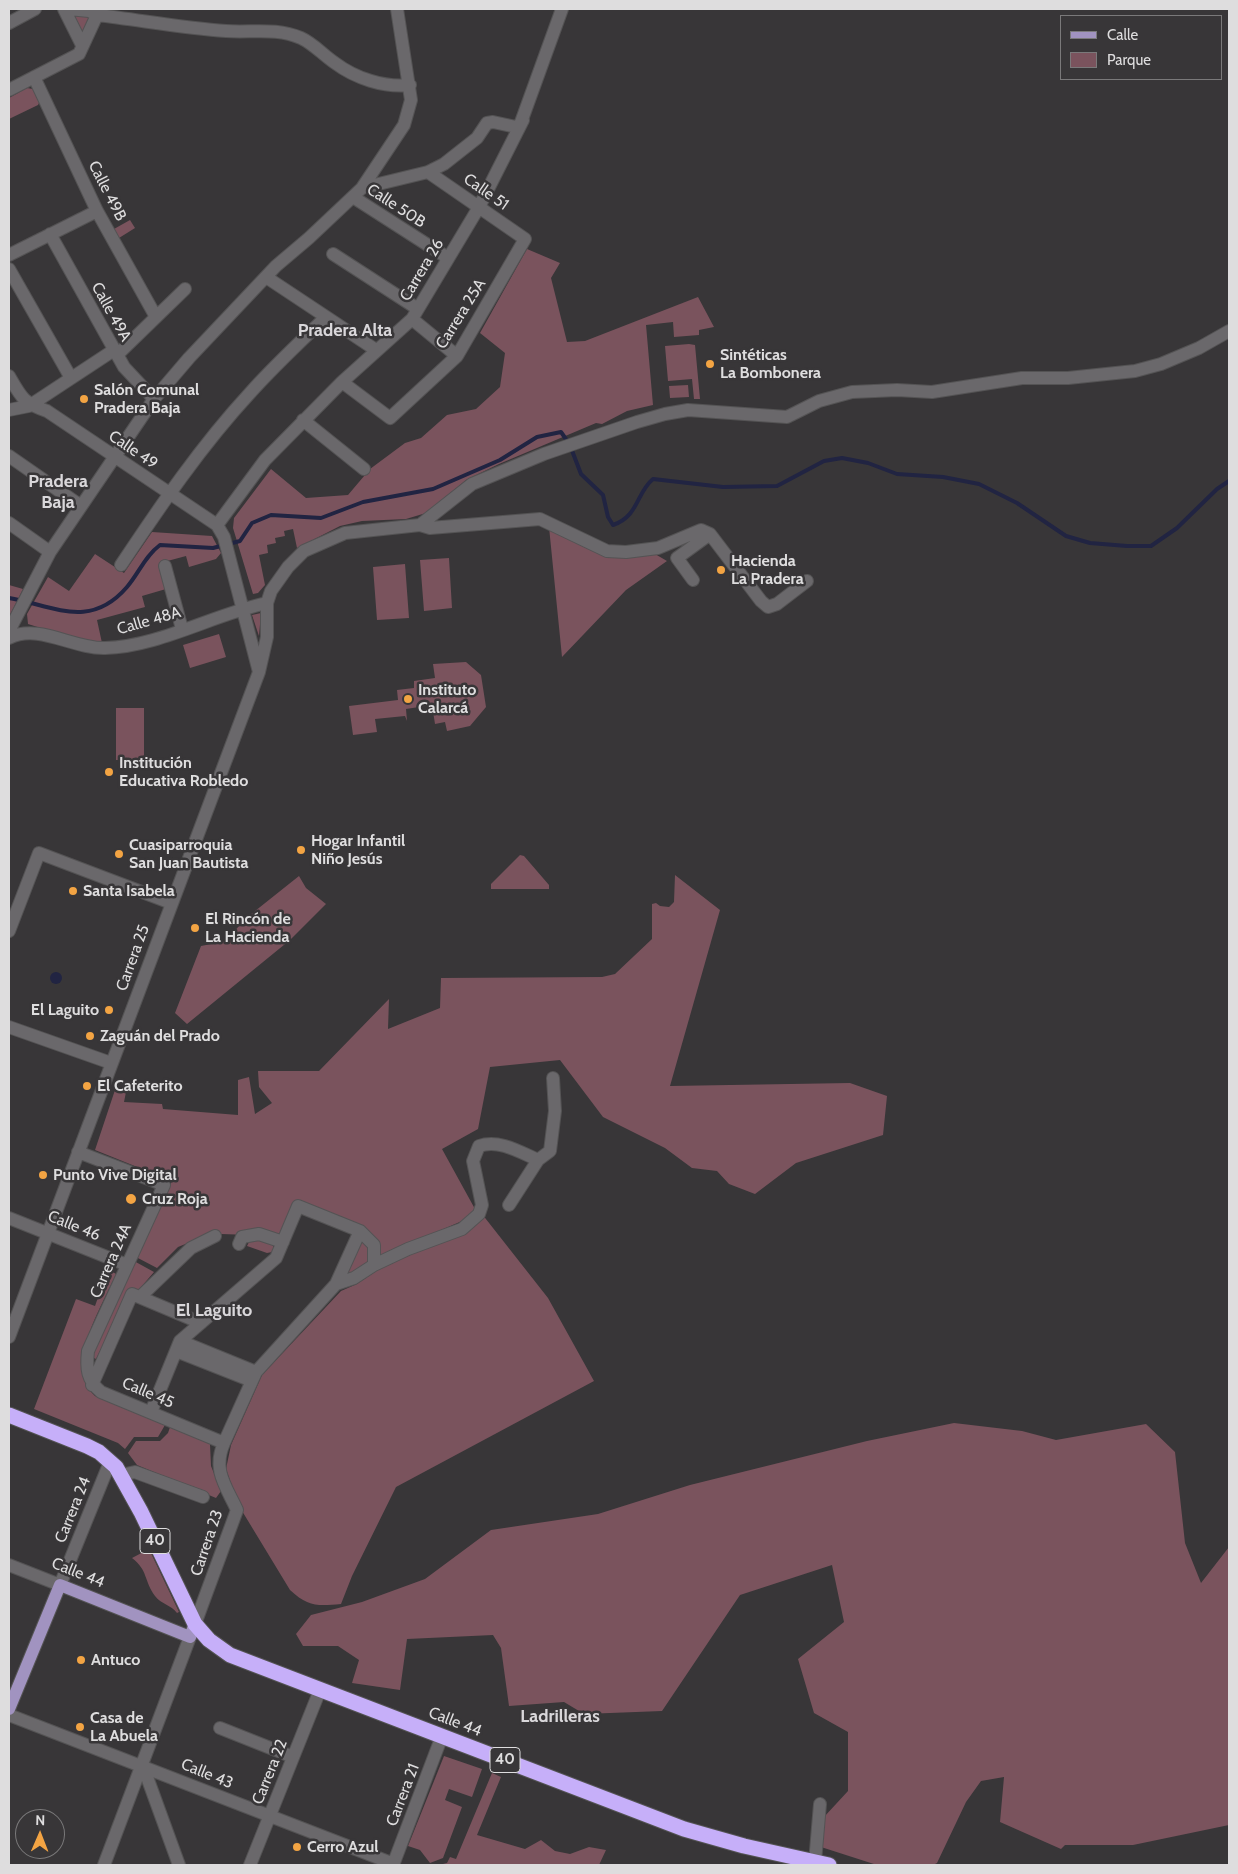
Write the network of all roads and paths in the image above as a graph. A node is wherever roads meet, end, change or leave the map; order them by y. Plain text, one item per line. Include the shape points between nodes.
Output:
1 (35, 9) edge
2 (64, 9) edge
3 (69, 9) edge
4 (397, 9) edge
5 (562, 9) edge
6 (97, 15) junction
7 (9, 23) edge
8 (82, 45) junction
9 (34, 77) junction
10 (410, 85) junction
11 (9, 90) edge
12 (523, 120) junction
13 (428, 172) junction
14 (357, 192) junction
15 (479, 207) junction
16 (97, 210) junction
17 (50, 234) junction
18 (525, 239) joint
19 (9, 254) edge
20 (333, 254) dead end
21 (448, 258) junction
22 (9, 268) edge
23 (266, 277) junction
24 (185, 289) dead end
25 (415, 314) junction
26 (156, 317) junction
27 (326, 317) junction
28 (1229, 331) edge
29 (376, 350) junction
30 (115, 352) junction
31 (457, 356) junction
32 (9, 376) edge
33 (71, 378) junction
34 (342, 382) junction
35 (154, 399) junction
36 (29, 406) junction
37 (9, 410) edge
38 (303, 420) junction
39 (9, 456) edge
40 (116, 458) junction
41 (364, 469) dead end
42 (169, 494) junction
43 (81, 506) junction
44 (9, 523) edge
45 (420, 525) junction
46 (221, 531) junction
47 (710, 534) junction
48 (50, 552) junction
49 (121, 565) dead end
50 (164, 566) dead end
51 (693, 580) dead end
52 (807, 581) dead end
53 (267, 603) junction
54 (243, 608) junction
55 (182, 629) junction
56 (9, 631) edge
57 (9, 638) edge
58 (259, 672) junction
59 (171, 903) junction
60 (9, 931) edge
61 (9, 1027) edge
62 (112, 1063) junction
63 (553, 1078) dead end
64 (78, 1152) junction
65 (538, 1160) junction
66 (509, 1205) dead end
67 (9, 1218) edge
68 (360, 1231) junction
69 (48, 1234) junction
70 (215, 1236) dead end
71 (283, 1242) junction
72 (238, 1244) dead end
73 (126, 1265) junction
74 (374, 1265) junction
75 (336, 1284) junction
76 (136, 1296) junction
77 (201, 1322) junction
78 (9, 1337) edge
79 (178, 1346) junction
80 (254, 1377) junction
81 (92, 1385) junction
82 (151, 1412) junction
83 (9, 1416) edge
84 (224, 1443) junction
85 (110, 1462) junction
86 (121, 1475) junction
87 (203, 1497) dead end
88 (9, 1565) edge
89 (60, 1585) junction
90 (193, 1630) junction
91 (320, 1690) junction
92 (9, 1709) edge
93 (9, 1715) edge
94 (220, 1728) dead end
95 (442, 1736) junction
96 (293, 1757) junction
97 (143, 1766) junction
98 (820, 1804) dead end
99 (269, 1816) junction
100 (822, 1863) edge
101 (104, 1865) edge
102 (179, 1865) edge
103 (250, 1865) edge
104 (393, 1865) edge

1 - 7 street
2 - 8 street
3 - 6 street
4 - 10 street
5 - 12 street, Carrera 26 via 533,83
6 - 8 street
6 - 10 street via 227,31 288,33 373,82
8 - 9 street via 79,54
9 - 11 street
9 - 16 street, Calle 49B
10 - 14 street via 411,100 404,125
12 - 13 street via 516,127 488,123 463,150
12 - 15 street, Carrera 26
13 - 14 street
13 - 15 street, Calle 51
14 - 21 street, Calle 50B
14 - 23 street
15 - 18 street, Calle 51
15 - 21 street, Carrera 26
16 - 17 street
16 - 26 street, Calle 49B
17 - 19 street
17 - 30 street, Calle 49A
18 - 31 street, Carrera 25A
20 - 25 street
21 - 25 street, Carrera 26
22 - 33 street
23 - 27 street
23 - 35 street
24 - 26 street
25 - 29 street, Carrera 26
25 - 31 street
26 - 30 street
27 - 29 street
27 - 42 street via 250,392
28 - 45 street via 1199,348 1135,371 1068,378 1022,378 932,392 852,392 819,401 787,417 688,410 665,414 544,454 472,484
29 - 34 street, Carrera 26
30 - 33 street
30 - 35 street, Calle 49A via 124,367
31 - 34 street, Carrera 25A via 390,418
32 - 36 street
33 - 36 street
34 - 38 street, Carrera 26
35 - 40 street
36 - 37 street
36 - 40 street, Calle 49 via 47,411
38 - 41 street
38 - 46 street, Carrera 26 via 265,460
39 - 43 street
40 - 42 street, Calle 49
40 - 43 street
42 - 46 street, Calle 49
42 - 49 street
43 - 48 street
44 - 48 street
45 - 47 street via 430,528 540,520 606,551 626,552 658,548 701,530
45 - 53 street via 361,530 311,547 288,567 271,591
46 - 54 street
47 - 51 street via 677,558
47 - 52 street via 768,607
48 - 56 street
50 - 55 street
53 - 54 street, Calle 48A
53 - 58 street, Carrera 25 via 267,637
54 - 55 street, Calle 48A
54 - 58 street
55 - 57 street, Calle 48A via 126,646 104,648 82,647 34,633 18,633
58 - 59 street, Carrera 25
59 - 60 street via 39,853
59 - 62 street, Carrera 25
61 - 62 street
62 - 64 street, Carrera 25
63 - 65 street via 555,1111 550,1151
64 - 69 street, Carrera 25
64 - 73 street, Carrera 24A via 164,1185
65 - 66 street
65 - 74 street via 497,1144 479,1146 473,1161 482,1204 472,1221 462,1229
67 - 69 street, Calle 46
68 - 71 street via 298,1206
68 - 74 street via 374,1245
68 - 75 street, Carrera 23
69 - 73 street, Calle 46
69 - 78 street, Carrera 25
70 - 76 street, Carrera 24A via 191,1248
71 - 72 street via 259,1234 242,1236
71 - 77 street via 276,1258
73 - 81 street, Carrera 24A via 88,1351 87,1374
74 - 75 street via 354,1278
75 - 80 street, Carrera 23
76 - 77 street
76 - 81 street, Carrera 24A
77 - 79 street
79 - 80 street
79 - 82 street
80 - 84 street, Carrera 23
81 - 82 street, Calle 45 via 101,1392
82 - 84 street, Calle 45
83 - 85 highway, 40 via 88,1446
84 - 90 street, Carrera 23 via 218,1468 237,1510
85 - 86 highway, 40
85 - 89 street, Carrera 24
86 - 87 street via 135,1472
86 - 90 highway, 40
88 - 89 street, Calle 44
89 - 90 main road, Calle 44
89 - 92 main road, Carrera 24
90 - 91 highway, Calle 44 / 40 via 230,1655
90 - 97 street, Carrera 23
91 - 95 highway, Calle 44 / 40
91 - 96 street, Carrera 22
93 - 97 street, Calle 43
94 - 96 street
95 - 100 highway, Calle 44 / 40 via 684,1829
95 - 104 street, Carrera 21
96 - 99 street, Carrera 22
97 - 99 street, Calle 43
97 - 101 street, Carrera 23
97 - 102 street
98 - 100 street
99 - 103 street, Carrera 22
99 - 104 street, Calle 43

